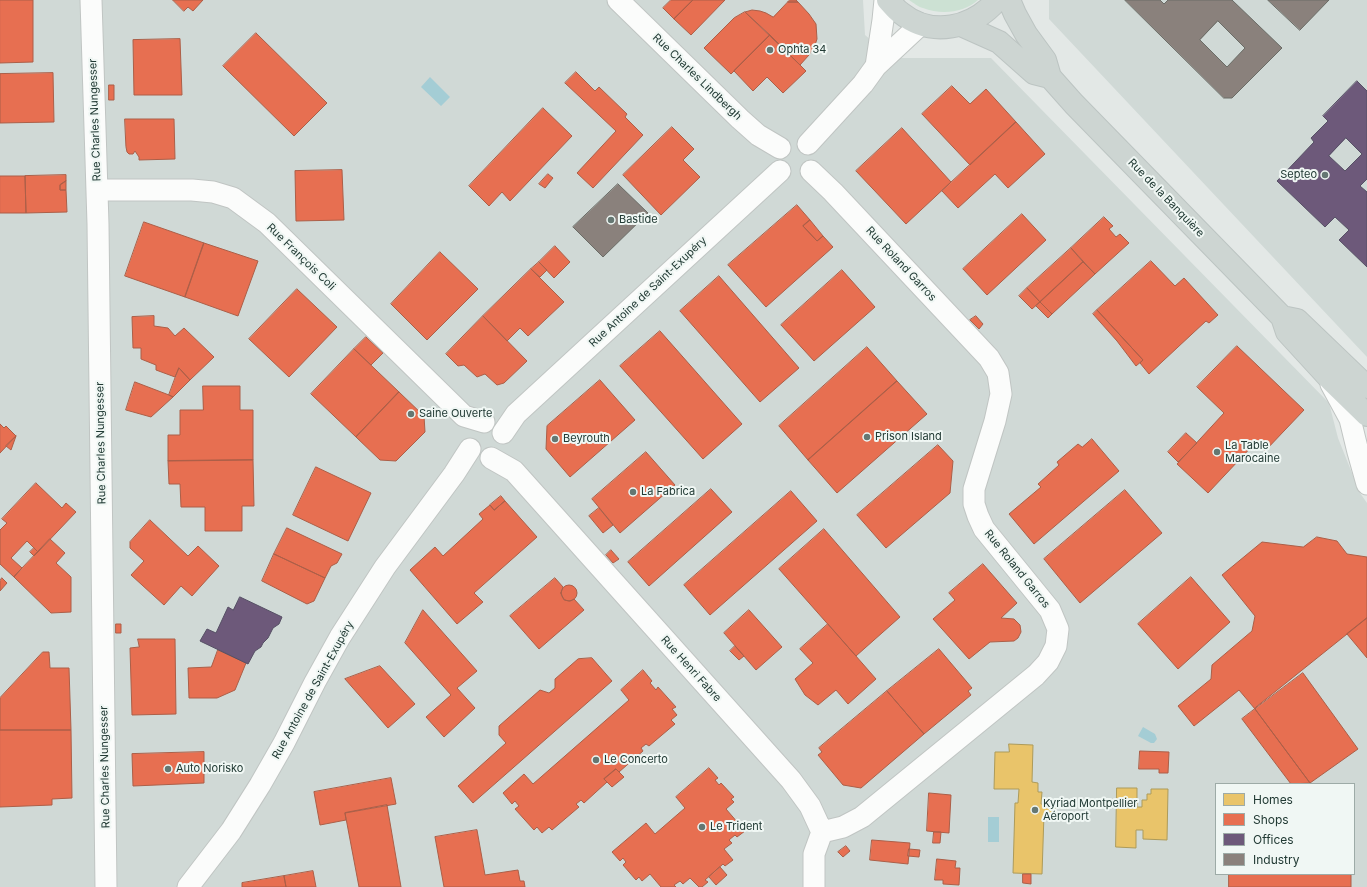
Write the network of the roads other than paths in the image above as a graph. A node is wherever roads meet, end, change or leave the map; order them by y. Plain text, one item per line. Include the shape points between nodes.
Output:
1 (91, 0) edge
2 (618, 0) edge
3 (885, 0) edge
4 (888, 0) edge
5 (997, 0) edge
6 (1009, 0) edge
7 (921, 24) junction
8 (961, 25) junction
9 (876, 66) junction
10 (1050, 77) junction
11 (808, 144) junction
12 (780, 148) junction
13 (780, 171) junction
14 (811, 171) junction
15 (98, 190) junction
16 (1282, 317) junction
17 (1331, 380) junction
18 (1365, 385) edge
19 (1367, 415) edge
20 (487, 441) junction
21 (1367, 484) edge
22 (822, 832) junction
23 (106, 887) edge
24 (188, 887) edge
25 (814, 887) edge

1 - 15 street, Rue Charles Nungesser
2 - 12 street, Rue Charles Lindbergh via 740,119 758,135
3 - 9 street
4 - 7 main road via 901,14
5 - 8 main road via 976,19
6 - 10 main road, Rue de la Banquière via 1026,34 1045,60
7 - 8 main road via 941,27
7 - 9 street
8 - 10 main road, Rue de la Banquière via 1000,42 1034,73
9 - 11 street via 863,84
10 - 16 main road, Rue de la Banquière
11 - 12 street via 796,140 784,143
11 - 14 street via 814,154 814,166
12 - 13 street via 776,160
13 - 14 street via 796,179
13 - 20 street, Rue Antoine de Saint-Exupéry
14 - 22 street, Rue Roland Garros via 989,358 998,373 1001,394 996,421 974,489 974,504 984,529 1050,610 1058,629 1056,646 1048,662 1036,675 862,817 843,827
15 - 20 street, Rue François Coli via 192,190 213,192 233,198 267,223
15 - 23 street, Rue Charles Nungesser
16 - 17 main road, Rue de la Banquière via 1287,332
16 - 18 main road, Rue de la Banquière via 1297,320
17 - 19 main road, Rue de la Banquière
17 - 21 street via 1330,386 1350,419
20 - 22 street, Rue Henri Fabre via 791,780 810,806
20 - 24 street, Rue Antoine de Saint-Exupéry via 454,474 384,567 340,637 260,785 231,831
22 - 25 street via 814,854

